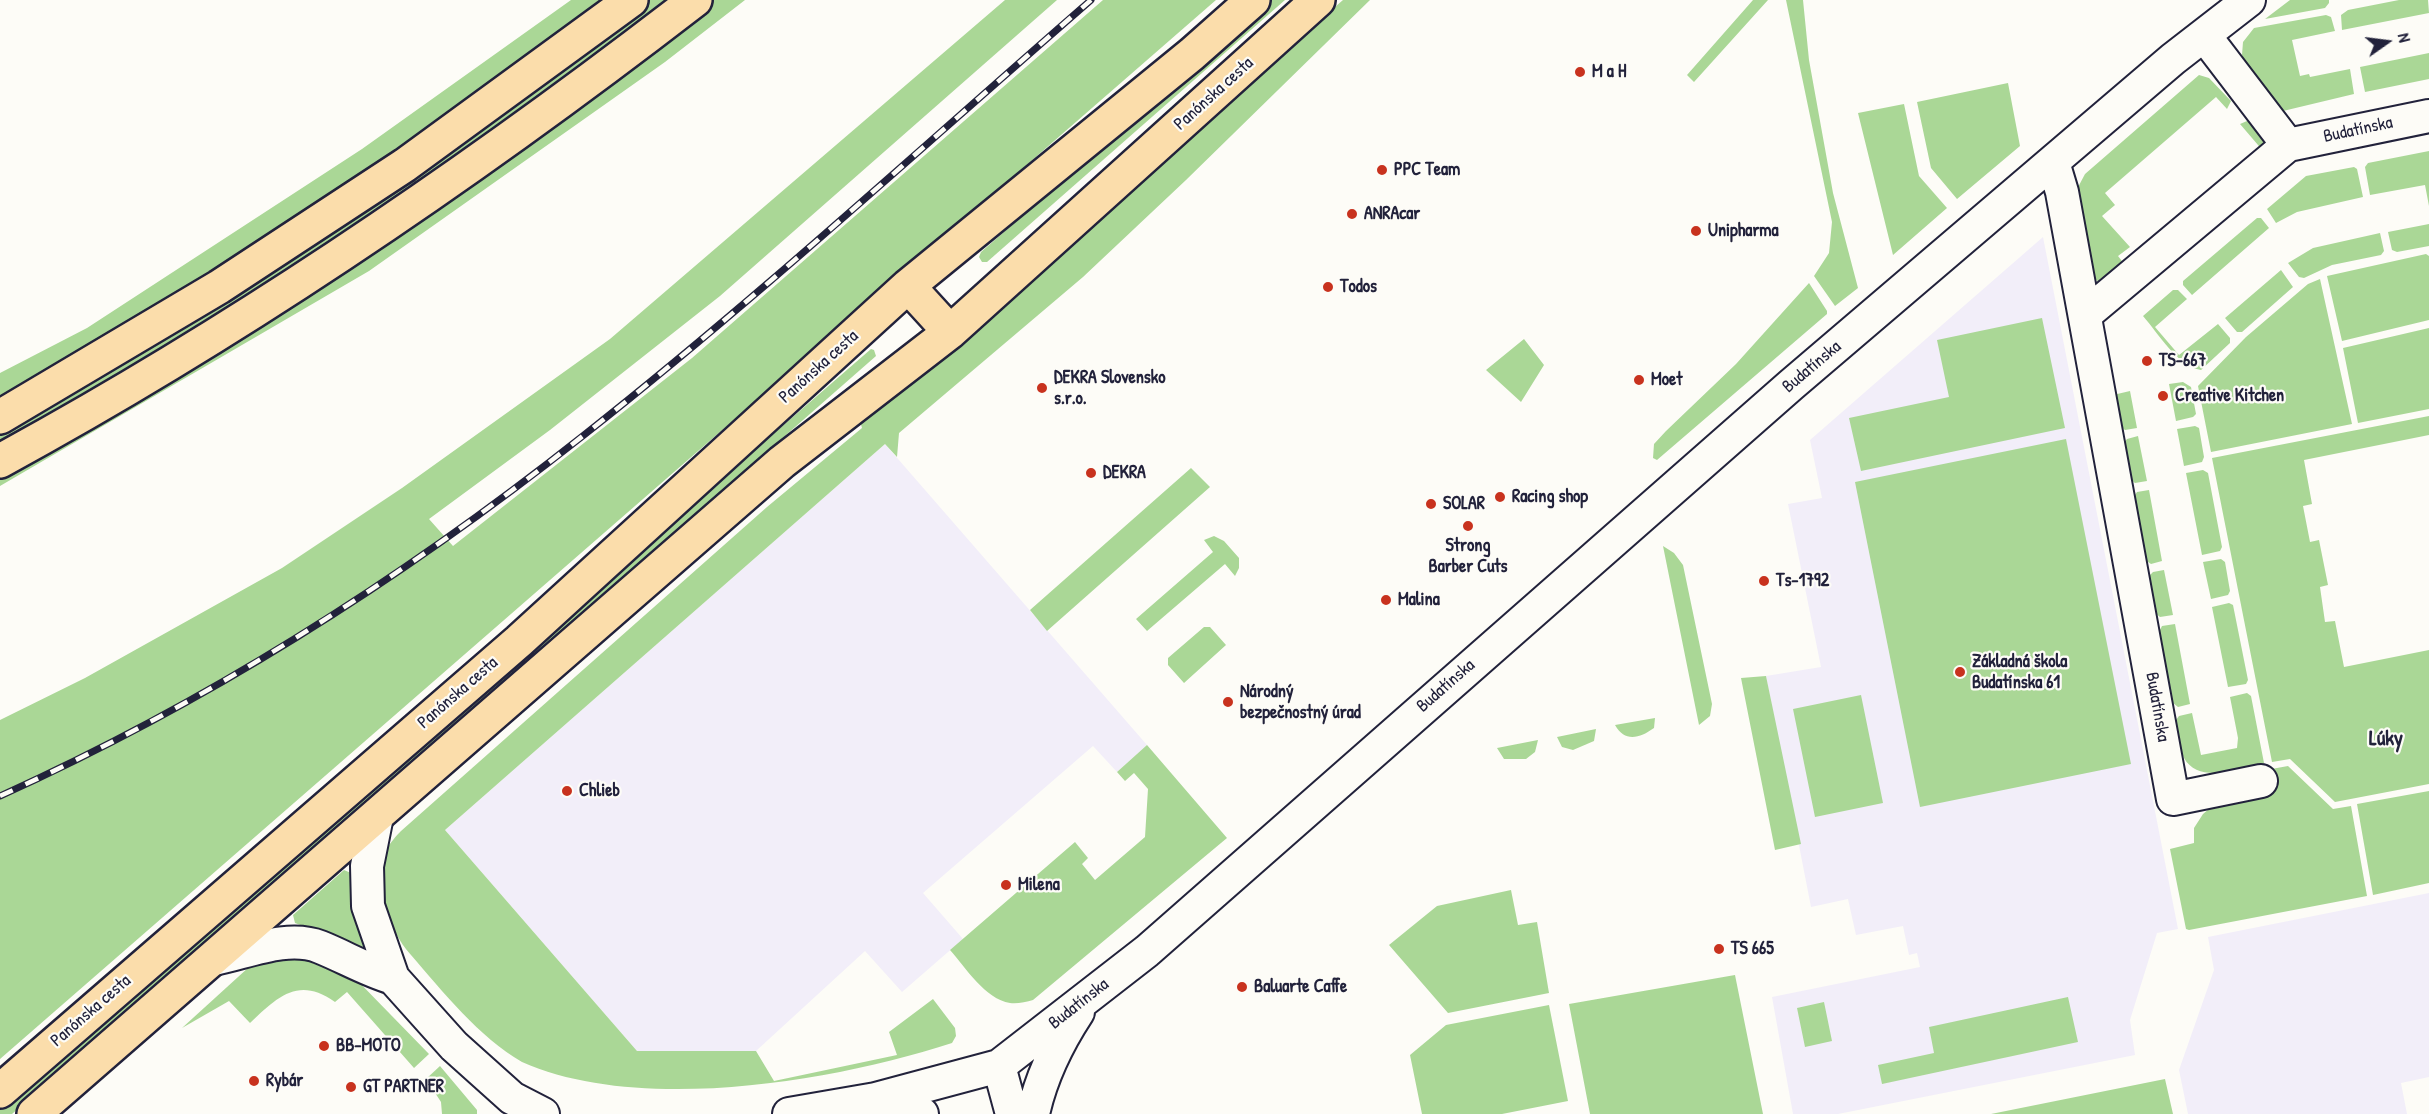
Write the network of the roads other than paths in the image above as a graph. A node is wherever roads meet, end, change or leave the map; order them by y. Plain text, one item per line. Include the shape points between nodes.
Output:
1 (631, 0) edge
2 (695, 0) edge
3 (1253, 0) edge
4 (1318, 0) edge
5 (2249, 0) edge
6 (2204, 35) junction
7 (2429, 116) edge
8 (2288, 145) junction
9 (2053, 162) junction
10 (908, 286) junction
11 (2085, 315) junction
12 (950, 332) junction
13 (0, 417) edge
14 (0, 461) edge
15 (2261, 781) dead end
16 (377, 816) junction
17 (214, 959) junction
18 (393, 978) junction
19 (1089, 996) junction
20 (999, 1066) junction
21 (0, 1091) edge
22 (876, 1099) junction
23 (34, 1114) edge
24 (543, 1114) edge
25 (789, 1114) edge
26 (922, 1114) edge
27 (1012, 1114) edge
28 (1033, 1114) edge

1 - 13 main road via 376,184 219,287
2 - 14 main road via 433,192 242,319
3 - 10 main road, Panónska cesta
4 - 12 main road, Panónska cesta
5 - 6 street, Budatínska
6 - 8 street
6 - 9 street, Budatínska
7 - 8 street, Budatínska
8 - 11 street, Budatínska
9 - 11 street, Budatínska
9 - 19 street, Budatínska via 1649,508 1147,951
10 - 12 main road
10 - 21 main road, Panónska cesta via 519,641
11 - 15 street, Budatínska via 2173,799
12 - 16 main road, Panónska cesta via 782,462
16 - 17 main road, Panónska cesta
16 - 18 street via 367,866 368,906
17 - 18 street via 293,943 318,946 364,970
17 - 23 main road, Panónska cesta
18 - 24 street via 462,1053 512,1098
19 - 20 street, Budatínska
19 - 28 street via 1050,1060
20 - 22 street, Budatínska
20 - 27 street
22 - 25 street, Budatínska
22 - 26 street

